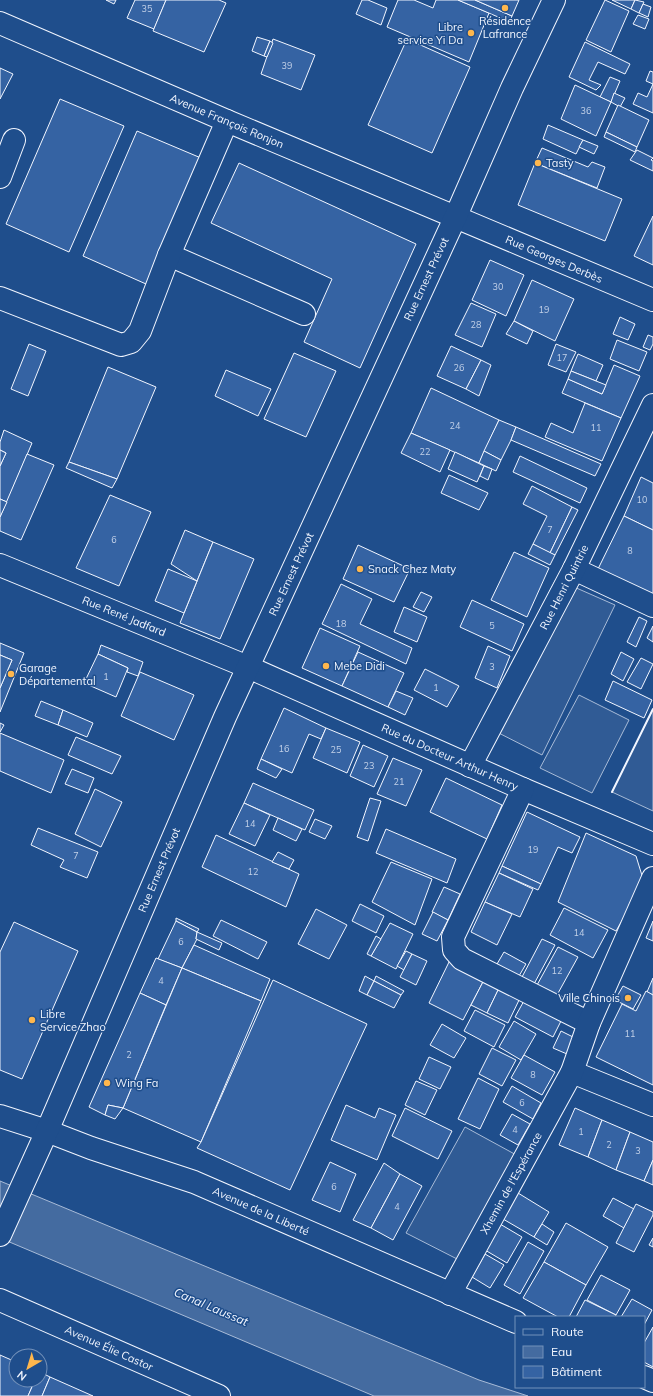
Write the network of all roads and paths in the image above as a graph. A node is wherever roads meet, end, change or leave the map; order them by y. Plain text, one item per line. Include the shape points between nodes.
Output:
1 (554, 0) edge
2 (0, 23) edge
3 (227, 121) junction
4 (14, 140) dead end
5 (0, 177) edge
6 (455, 218) junction
7 (169, 255) junction
8 (0, 298) edge
9 (653, 300) edge
10 (304, 314) dead end
11 (653, 406) edge
12 (0, 565) edge
13 (574, 569) junction
14 (653, 606) edge
15 (248, 667) junction
16 (470, 766) junction
17 (523, 789) junction
18 (653, 844) edge
19 (653, 878) edge
20 (589, 1023) junction
21 (572, 1072) junction
22 (653, 1105) edge
23 (0, 1116) edge
24 (46, 1131) junction
25 (0, 1235) edge
26 (450, 1294) junction
27 (0, 1300) edge
28 (515, 1322) edge
29 (219, 1396) edge

1 - 6 street, Rue Ernest Prévot
2 - 3 street, Avenue François Ronjon
3 - 6 street, Avenue François Ronjon
3 - 7 street
4 - 5 street
6 - 9 street, Rue Georges Derbès
6 - 15 street, Rue Ernest Prévot
7 - 8 street via 140,331 131,342 121,345
7 - 10 street
11 - 13 street, Rue Henri Quintrie
12 - 15 street, Rue René Jadfard
13 - 14 street
13 - 16 street, Rue Henri Quintrie
15 - 16 street, Rue du Docteur Arthur Henry
15 - 24 street, Rue Ernest Prévot
16 - 17 street, Rue du Docteur Arthur Henry
17 - 18 street, Rue du Docteur Arthur Henry
17 - 20 street via 453,938 454,950 462,959
19 - 20 street, Xhemin de l'Espérance
20 - 21 street, Xhemin de l'Espérance
21 - 22 street
21 - 26 street, Xhemin de l'Espérance
23 - 24 street, Avenue de la Liberté
24 - 25 street, Rue Ernest Prévot
24 - 26 street, Avenue de la Liberté via 194,1182
26 - 28 street, Avenue de la Liberté
27 - 29 street, Avenue Élie Castor

